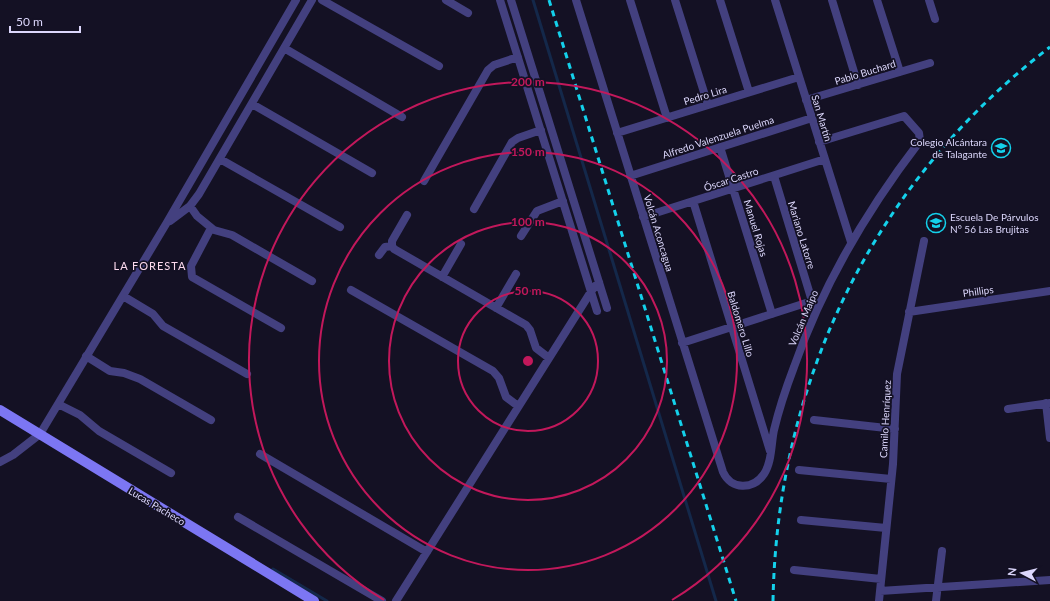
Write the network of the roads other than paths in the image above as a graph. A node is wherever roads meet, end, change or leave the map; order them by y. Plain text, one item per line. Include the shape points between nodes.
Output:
1 (296, 0) edge
2 (312, 0) edge
3 (322, 0) edge
4 (446, 0) edge
5 (500, 0) edge
6 (511, 0) edge
7 (576, 0) edge
8 (630, 0) edge
9 (675, 0) edge
10 (720, 0) edge
11 (775, 0) edge
12 (832, 0) edge
13 (877, 0) edge
14 (930, 0) edge
15 (468, 13) dead end
16 (935, 19) dead end
17 (284, 48) junction
18 (518, 57) junction
19 (930, 63) dead end
20 (439, 66) dead end
21 (900, 72) junction
22 (799, 77) junction
23 (858, 85) junction
24 (749, 92) junction
25 (806, 100) junction
26 (252, 104) junction
27 (708, 105) junction
28 (402, 117) dead end
29 (667, 118) junction
30 (812, 118) junction
31 (541, 130) junction
32 (617, 133) junction
33 (819, 142) junction
34 (720, 147) junction
35 (220, 159) junction
36 (825, 159) junction
37 (372, 173) dead end
38 (630, 176) junction
39 (774, 176) junction
40 (424, 181) dead end
41 (733, 188) junction
42 (563, 201) junction
43 (692, 201) junction
44 (190, 206) junction
45 (474, 209) dead end
46 (407, 215) dead end
47 (643, 217) junction
48 (166, 224) junction
49 (340, 227) dead end
50 (211, 228) junction
51 (521, 236) dead end
52 (924, 240) dead end
53 (851, 242) junction
54 (461, 244) dead end
55 (392, 246) junction
56 (380, 255) dead end
57 (516, 274) dead end
58 (442, 277) junction
59 (312, 281) dead end
60 (599, 282) junction
61 (351, 290) dead end
62 (592, 290) junction
63 (1050, 291) edge
64 (123, 296) junction
65 (816, 303) junction
66 (496, 308) junction
67 (607, 308) dead end
68 (597, 311) dead end
69 (909, 312) junction
70 (772, 314) junction
71 (280, 328) dead end
72 (731, 328) junction
73 (682, 343) junction
74 (86, 356) junction
75 (549, 358) junction
76 (247, 374) dead end
77 (1048, 403) edge
78 (58, 404) junction
79 (518, 406) junction
80 (1008, 409) dead end
81 (0, 410) edge
82 (211, 420) dead end
83 (814, 420) dead end
84 (894, 429) junction
85 (40, 434) junction
86 (1050, 438) edge
87 (770, 452) junction
88 (260, 454) dead end
89 (0, 462) edge
90 (799, 470) dead end
91 (723, 472) joint
92 (171, 473) dead end
93 (891, 479) junction
94 (238, 517) dead end
95 (801, 520) dead end
96 (886, 528) junction
97 (942, 551) dead end
98 (427, 552) junction
99 (794, 570) dead end
100 (881, 579) junction
101 (1050, 580) edge
102 (937, 588) junction
103 (880, 591) junction
104 (314, 601) edge
105 (382, 601) edge
106 (396, 601) edge
107 (879, 601) edge
108 (936, 601) edge

1 - 48 street
2 - 17 street
3 - 20 street
4 - 15 street
5 - 18 street
6 - 60 street
7 - 32 street, Volcán Aconcagua
8 - 29 street
9 - 27 street
10 - 24 street
11 - 22 street, San Martín
12 - 23 street
13 - 21 street
14 - 16 street
17 - 26 street
17 - 28 street
18 - 31 street
18 - 40 street via 494,65 488,70
19 - 21 street, Pablo Buchard
21 - 23 street, Pablo Buchard
22 - 24 street, Pedro Lira
22 - 25 street, San Martín
23 - 25 street, Pablo Buchard
24 - 27 street, Pedro Lira
25 - 30 street, San Martín
26 - 35 street
26 - 37 street
27 - 29 street, Pedro Lira
29 - 32 street, Pedro Lira
30 - 33 street, San Martín
30 - 34 street, Alfredo Valenzuela Puelma
31 - 42 street
31 - 45 street via 512,142
32 - 38 street, Volcán Aconcagua
33 - 36 street, San Martín
33 - 53 street, Volcán Maipo via 904,116 919,133 920,141 886,186
34 - 38 street, Alfredo Valenzuela Puelma
34 - 41 street, Manuel Rojas
35 - 44 street
35 - 49 street
36 - 39 street, Óscar Castro
36 - 53 street, San Martín
38 - 47 street, Volcán Aconcagua
39 - 41 street, Óscar Castro
39 - 65 street, Mariano Latorre
41 - 43 street, Óscar Castro
41 - 70 street, Manuel Rojas
42 - 51 street via 536,211
42 - 62 street
43 - 47 street, Óscar Castro
43 - 72 street, Baldomero Lillo
44 - 48 street
44 - 50 street
46 - 55 street via 392,241
47 - 73 street, Volcán Aconcagua
48 - 64 street
50 - 59 street via 232,235
50 - 71 street via 191,266 192,277
52 - 69 street, Camilo Henríquez
53 - 65 street, Volcán Maipo
54 - 58 street
55 - 56 street via 385,248
55 - 58 street
57 - 66 street
58 - 66 street
60 - 62 street
60 - 67 street
61 - 79 street via 492,371 499,378 506,397
62 - 68 street
62 - 75 street
63 - 69 street, Phillips
64 - 74 street
64 - 76 street via 149,312 163,326
65 - 70 street
65 - 87 street, Volcán Maipo via 782,401
66 - 75 street via 526,325 536,348
69 - 84 street, Camilo Henríquez via 897,374
70 - 72 street
72 - 73 street
72 - 87 street, Baldomero Lillo
73 - 91 street, Volcán Aconcagua
74 - 78 street
74 - 82 street via 110,371 140,379
75 - 79 street
77 - 80 street
77 - 86 street
78 - 85 street
78 - 92 street via 80,415 99,431
79 - 98 street
81 - 85 main road, Lucas Pacheco
83 - 84 street
84 - 93 street, Camilo Henríquez
85 - 89 street
85 - 104 main road, Lucas Pacheco
87 - 91 street, Volcán Maipo via 766,471 756,482 743,486 734,485 726,479
88 - 98 street
90 - 93 street
93 - 96 street, Camilo Henríquez
94 - 105 street
95 - 96 street
96 - 100 street, Camilo Henríquez
97 - 102 street
98 - 106 street
99 - 100 street
100 - 103 street, Camilo Henríquez
101 - 102 street
102 - 103 street
102 - 108 street
103 - 107 street, Camilo Henríquez

